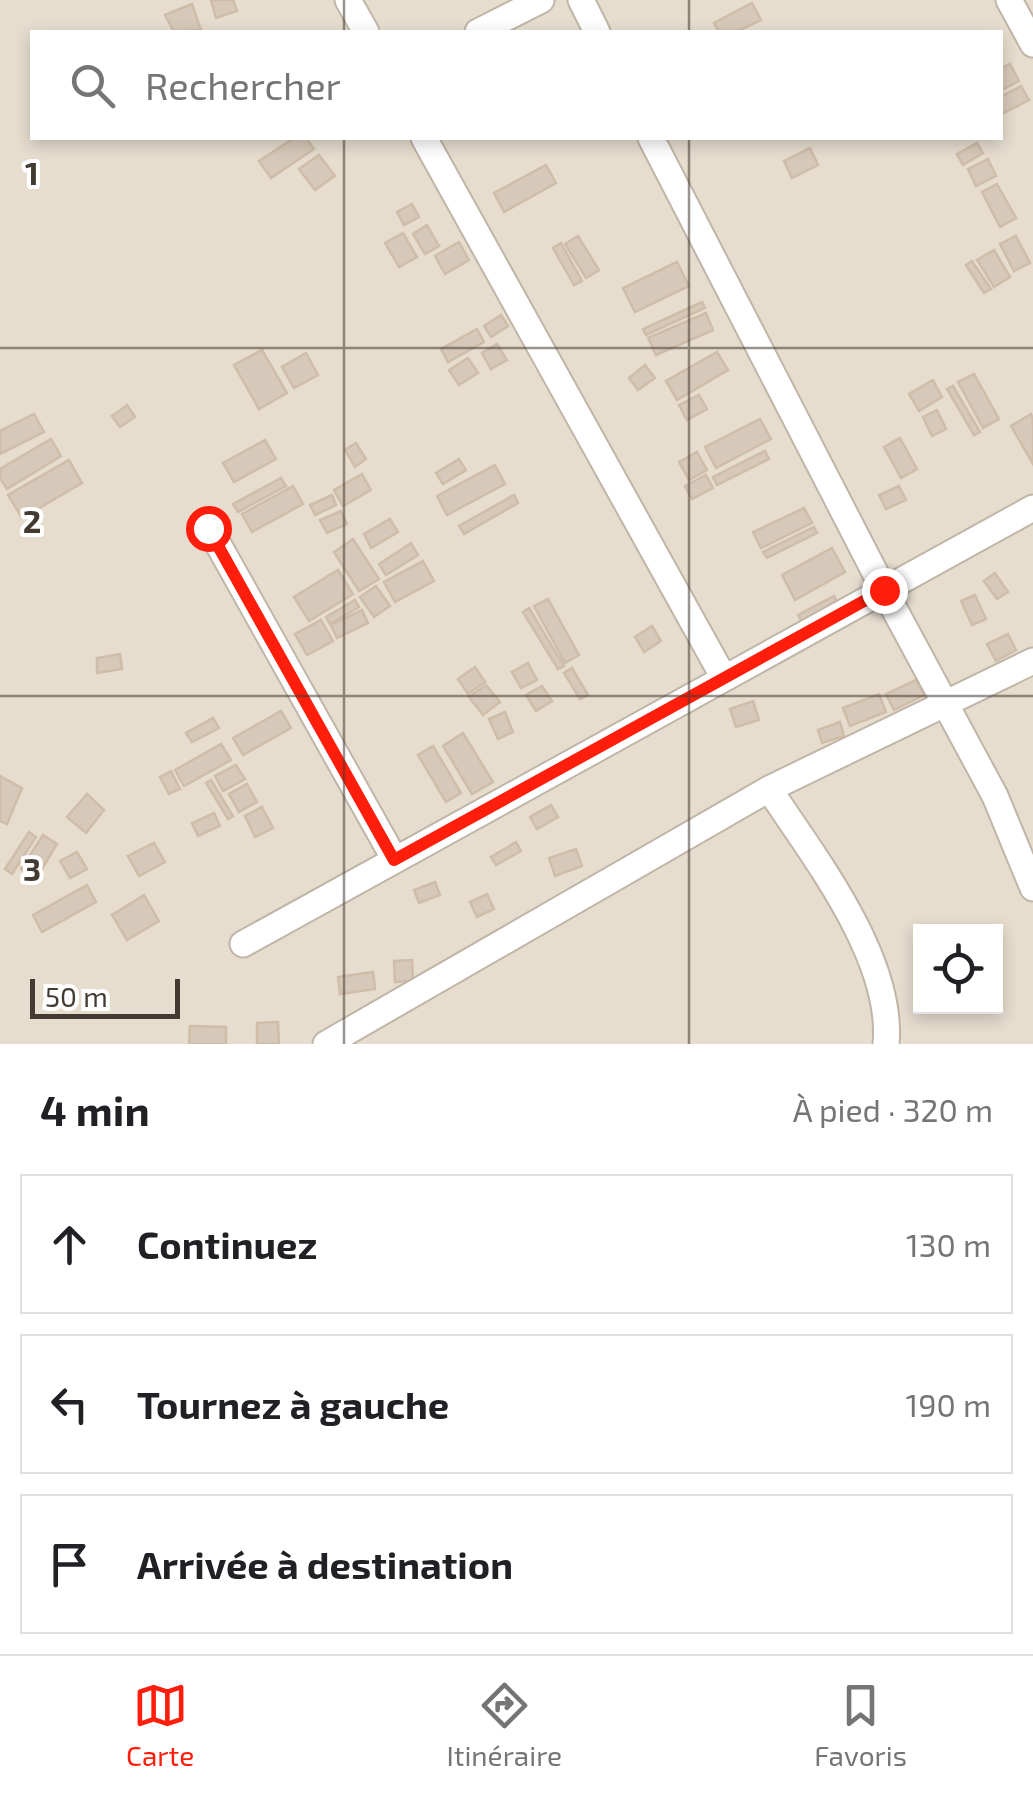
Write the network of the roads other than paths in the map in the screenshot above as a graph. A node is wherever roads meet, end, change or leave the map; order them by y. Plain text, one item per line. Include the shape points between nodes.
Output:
1 (348, 0) edge
2 (540, 0) edge
3 (580, 0) edge
4 (1009, 0) edge
5 (365, 30) edge
6 (482, 30) edge
7 (596, 30) edge
8 (1033, 44) edge
9 (425, 140) edge
10 (652, 140) edge
11 (1033, 508) edge
12 (208, 528) dead end
13 (884, 590) junction
14 (1033, 661) edge
15 (724, 678) junction
16 (946, 705) junction
17 (769, 790) junction
18 (394, 860) junction
19 (1033, 888) edge
20 (243, 944) dead end
21 (326, 1044) edge
22 (886, 1044) edge

1 - 5 street
2 - 6 street
3 - 7 street
4 - 8 street
9 - 15 street
10 - 13 street
11 - 13 street
12 - 18 street
13 - 15 street
13 - 16 street
14 - 16 street
15 - 18 street
16 - 17 street
16 - 19 street
17 - 21 street
17 - 22 street via 842,900 881,987
18 - 20 street

